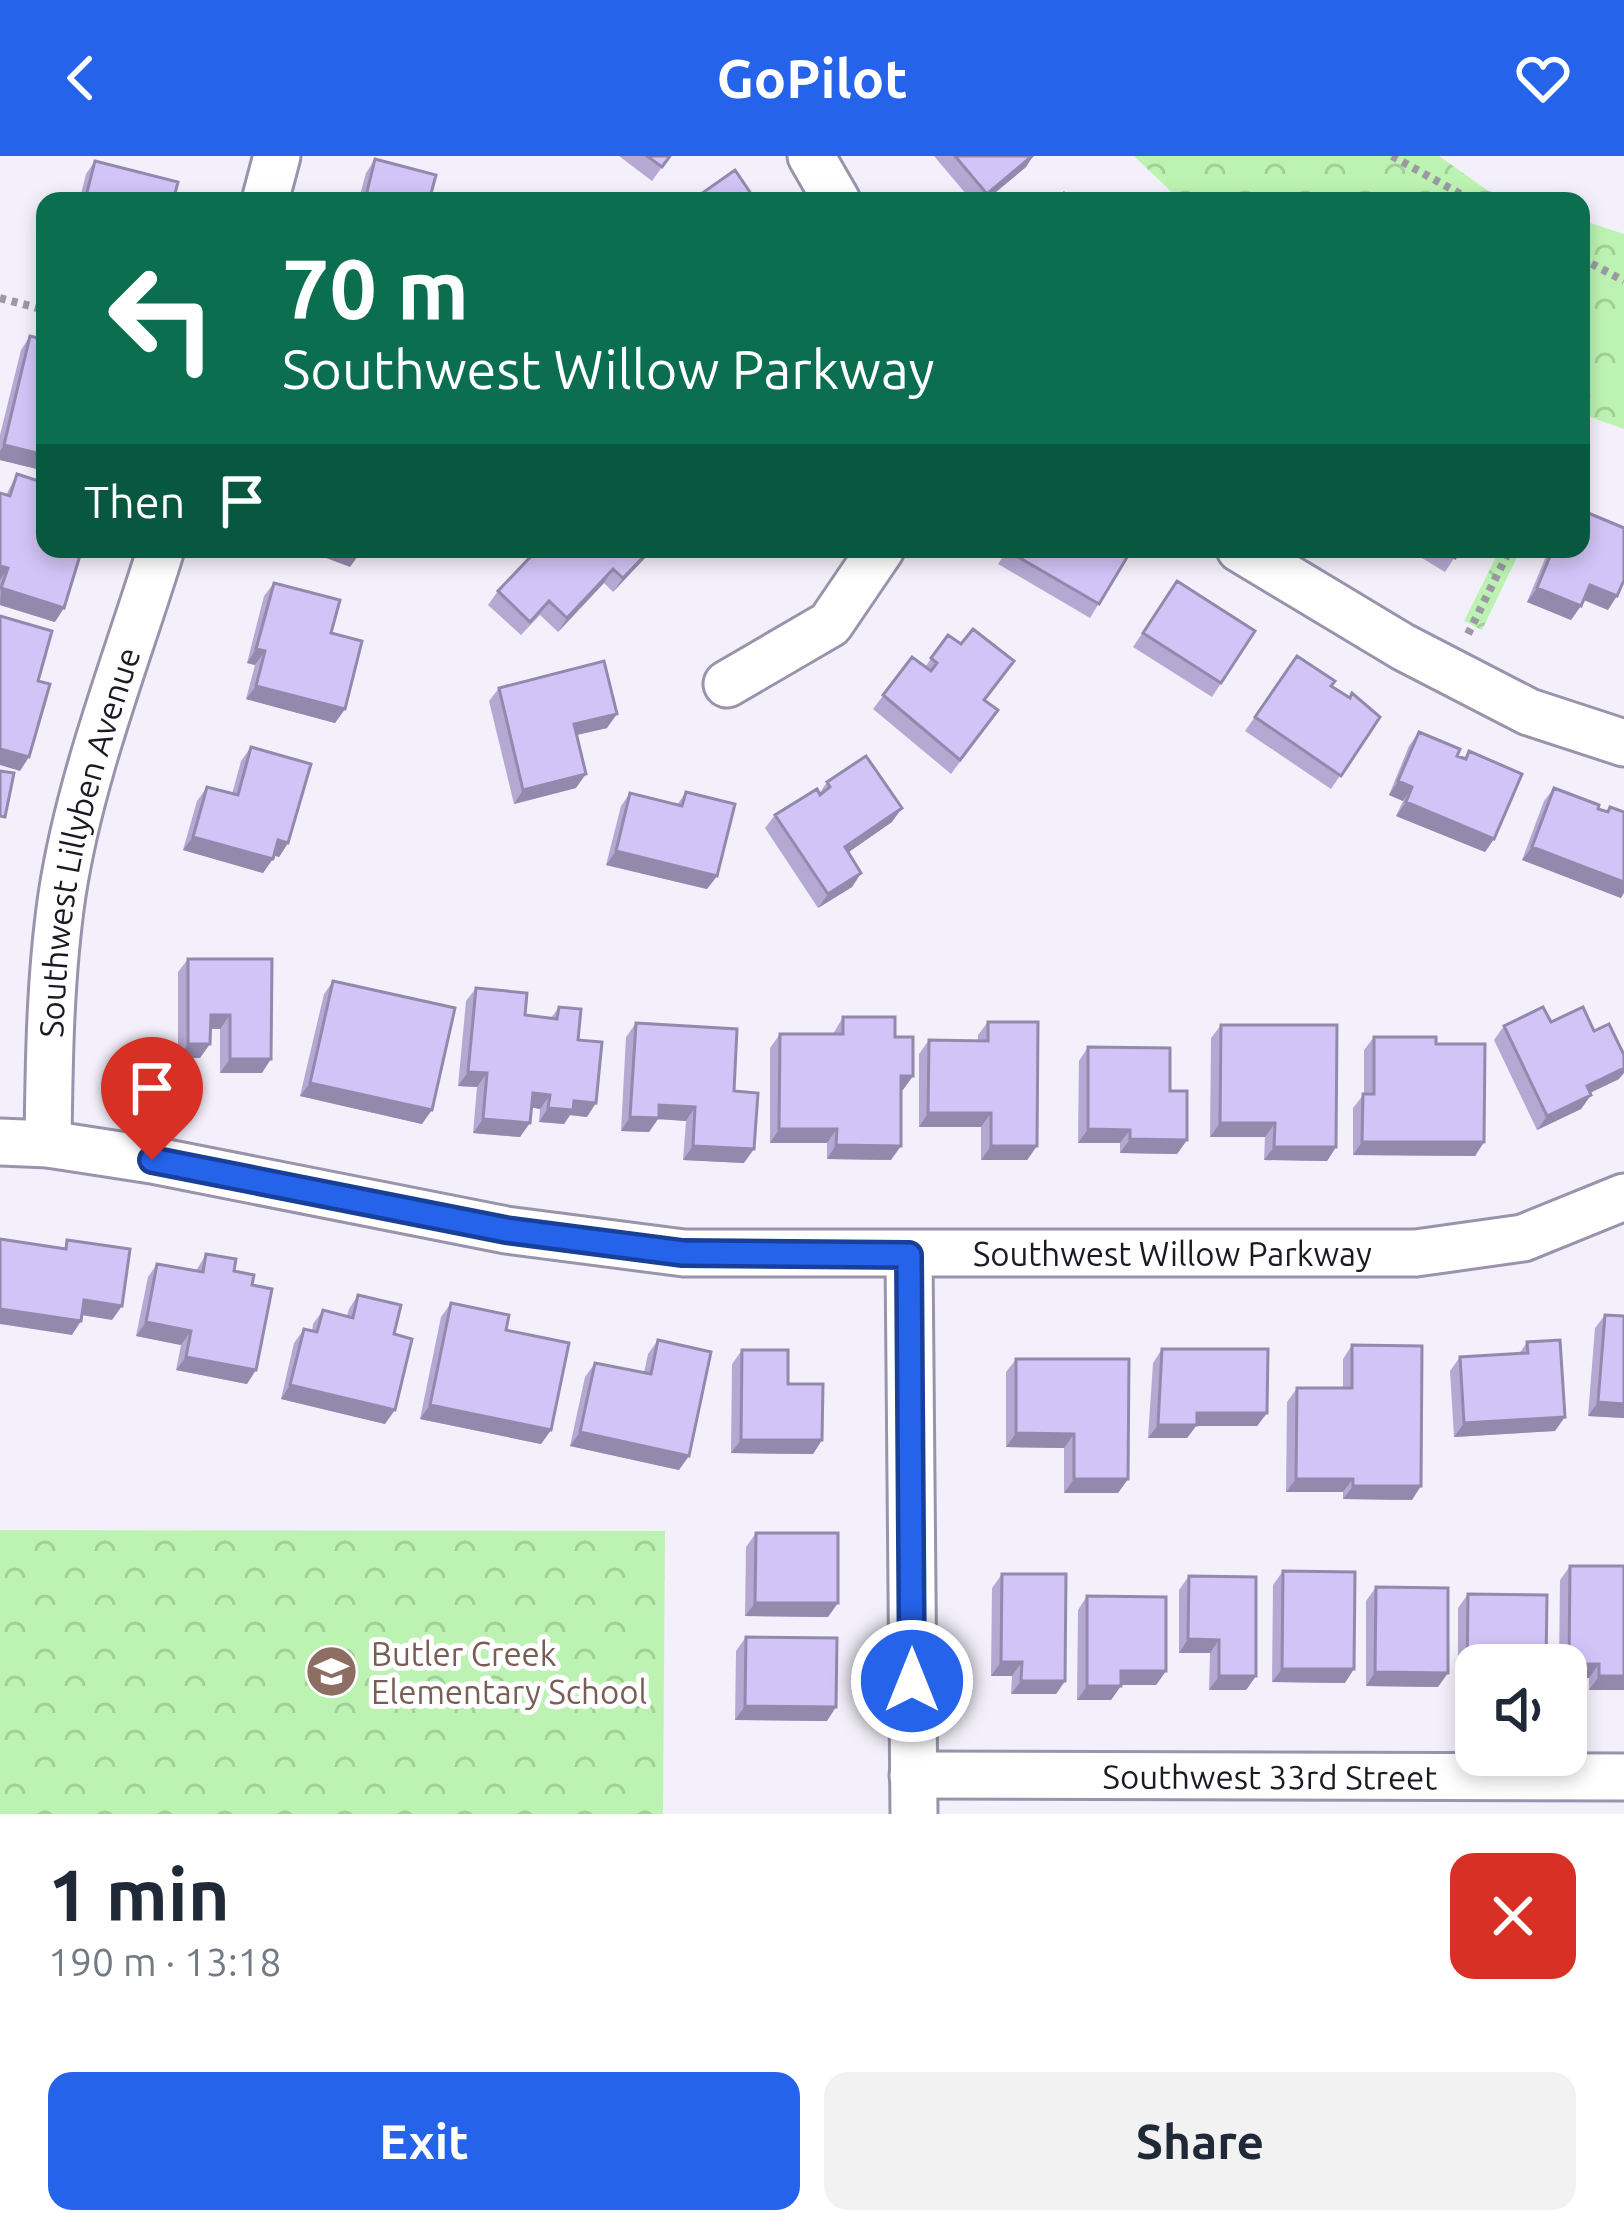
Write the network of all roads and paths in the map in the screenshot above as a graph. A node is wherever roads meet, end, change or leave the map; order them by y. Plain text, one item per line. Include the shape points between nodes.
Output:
1 (277, 156) edge
2 (811, 156) edge
3 (1392, 156) edge
4 (267, 192) edge
5 (832, 192) edge
6 (1457, 192) edge
7 (1590, 263) edge
8 (1624, 280) edge
9 (0, 298) edge
10 (36, 308) edge
11 (158, 558) edge
12 (875, 558) edge
13 (1255, 558) edge
14 (1506, 558) edge
15 (1449, 671) junction
16 (727, 684) dead end
17 (1624, 743) edge
18 (0, 1142) edge
19 (48, 1144) junction
20 (1624, 1197) edge
21 (909, 1255) junction
22 (1624, 1777) edge
23 (914, 1795) edge

1 - 4 street
2 - 5 street
3 - 6 path
7 - 8 path
9 - 10 path
11 - 19 street, Southwest Lillyben Avenue via 62,896
12 - 16 street via 830,624
13 - 15 street
14 - 15 path
15 - 17 street via 1529,712
18 - 19 street, Southwest Willow Parkway
19 - 21 street, Southwest Willow Parkway via 506,1230 683,1253
20 - 21 street, Southwest Willow Parkway via 1523,1238 1416,1253
21 - 23 street
22 - 23 street, Southwest 33rd Street

